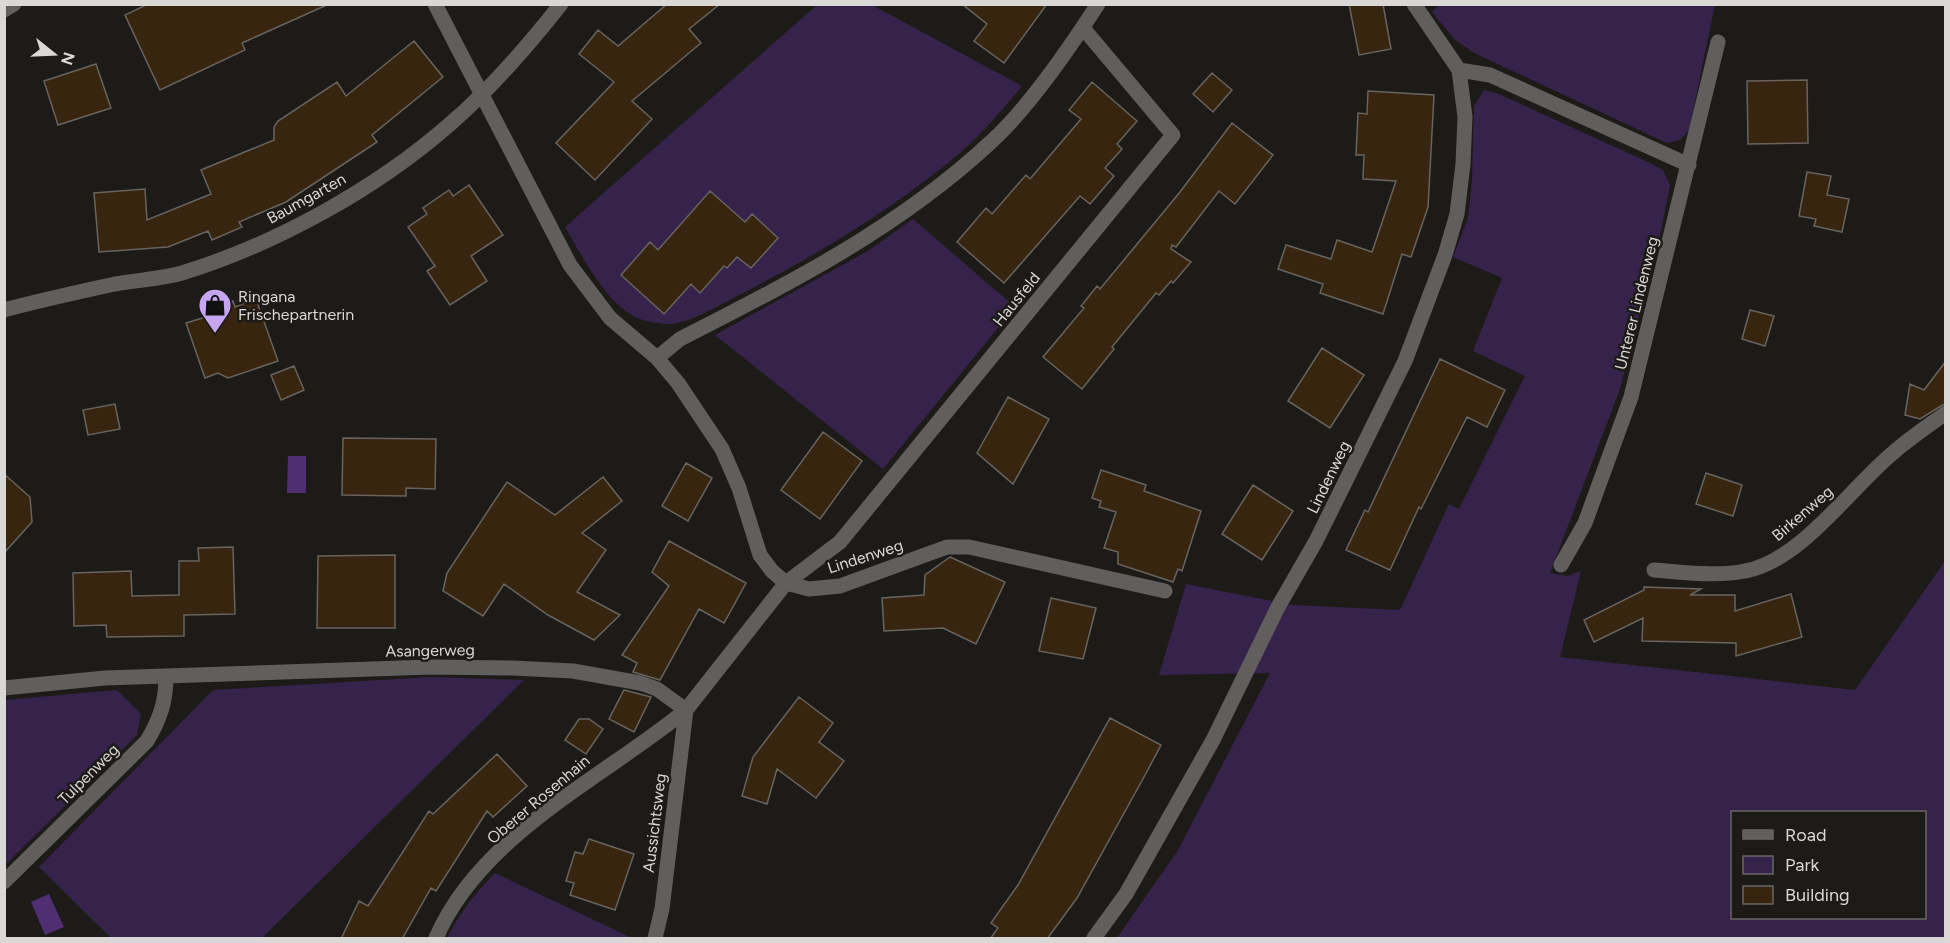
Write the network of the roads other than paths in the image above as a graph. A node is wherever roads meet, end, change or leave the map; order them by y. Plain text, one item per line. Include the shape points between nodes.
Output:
1 (14, 4) edge
2 (435, 4) edge
3 (561, 4) edge
4 (1098, 4) edge
5 (1414, 4) edge
6 (4, 10) edge
7 (1083, 28) junction
8 (1718, 42) dead end
9 (1460, 69) junction
10 (482, 95) junction
11 (1689, 165) junction
12 (4, 310) edge
13 (657, 358) junction
14 (1946, 413) edge
15 (1561, 565) dead end
16 (1654, 570) dead end
17 (786, 583) junction
18 (1165, 591) dead end
19 (166, 676) junction
20 (4, 688) edge
21 (686, 710) junction
22 (4, 882) edge
23 (436, 939) edge
24 (655, 939) edge
25 (1094, 939) edge

1 - 6 street
2 - 10 street
3 - 10 street, Baumgarten
4 - 7 street
5 - 9 street, Lindenweg
7 - 13 street via 993,140 906,212 837,257 680,339
7 - 17 street, Hausfeld via 1173,135 840,542
8 - 11 street, Unterer Lindenweg
9 - 11 street via 1491,75
9 - 25 street, Lindenweg via 1465,117 1457,214 1405,361 1213,740 1126,894
10 - 12 street, Baumgarten via 449,126 378,178 308,220 238,254 179,274
10 - 13 street via 570,265 610,318
11 - 15 street, Unterer Lindenweg via 1631,397 1585,523
13 - 17 street via 701,414 722,449 760,555
14 - 16 street, Birkenweg via 1893,452 1808,536 1774,560 1747,571
17 - 18 street, Lindenweg via 809,589 840,586 947,547 969,547
17 - 21 street
19 - 20 street, Asangerweg
19 - 21 street, Asangerweg via 431,667 573,671 640,683 657,689
19 - 22 street, Tulpenweg via 161,717 147,741
21 - 23 street, Oberer Rosenhain via 524,830 481,871 456,902
21 - 24 street, Aussichtsweg

